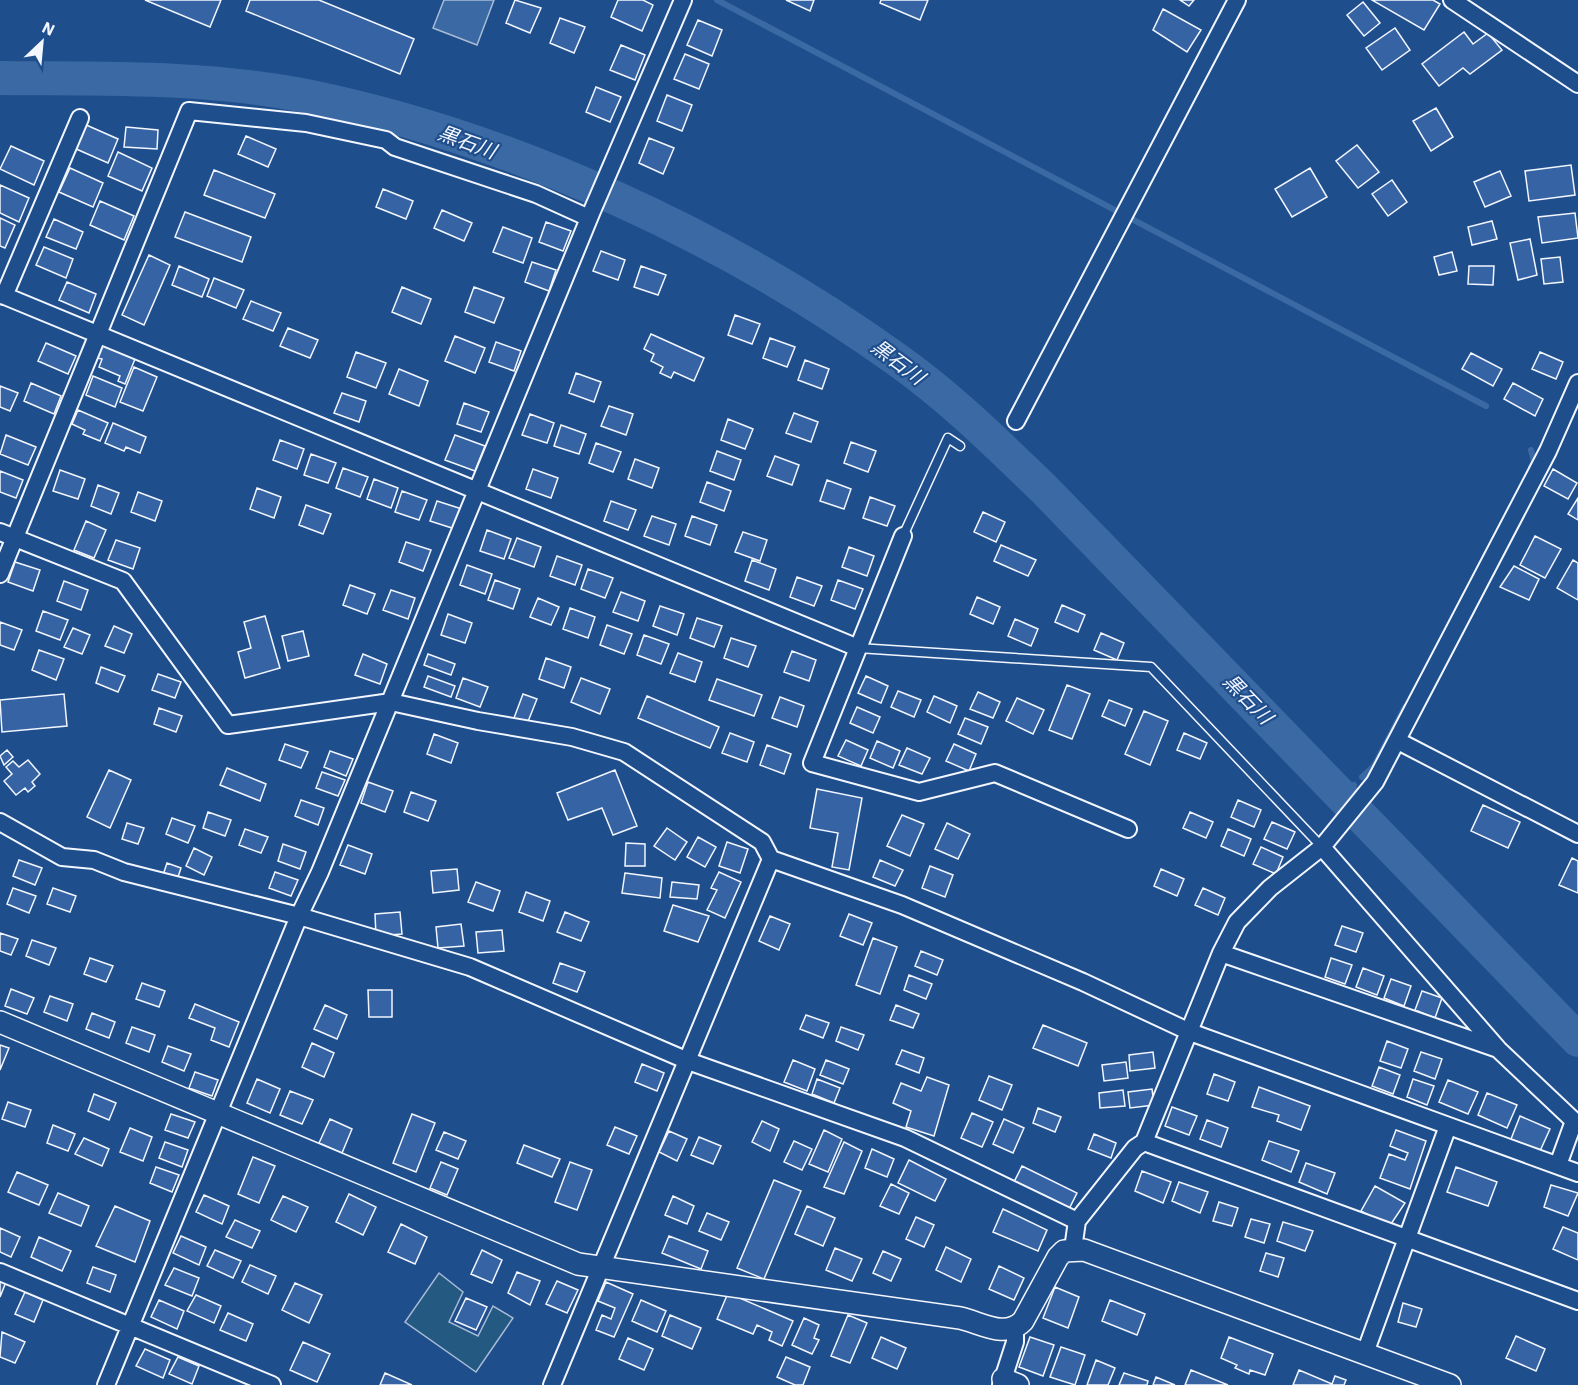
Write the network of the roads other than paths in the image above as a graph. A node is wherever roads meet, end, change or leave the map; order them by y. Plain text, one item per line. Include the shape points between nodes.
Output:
1 (683, 0) edge
2 (1237, 0) edge
3 (1452, 0) edge
4 (1578, 84) edge
5 (80, 118) dead end
6 (591, 214) junction
7 (2, 295) edge
8 (98, 335) junction
9 (1578, 383) edge
10 (1016, 421) dead end
11 (960, 446) dead end
12 (478, 491) junction
13 (8, 535) edge
14 (903, 536) joint
15 (0, 574) edge
16 (858, 648) junction
17 (391, 702) junction
18 (1398, 741) junction
19 (0, 822) edge
20 (1128, 829) dead end
21 (1578, 834) edge
22 (1322, 848) junction
23 (771, 859) junction
24 (298, 916) junction
25 (1221, 953) junction
26 (0, 1022) edge
27 (1190, 1032) junction
28 (1499, 1050) junction
29 (688, 1061) junction
30 (219, 1113) junction
31 (1448, 1126) junction
32 (1144, 1142) junction
33 (1558, 1165) junction
34 (1578, 1173) edge
35 (1077, 1221) junction
36 (1406, 1239) junction
37 (1073, 1250) junction
38 (601, 1269) junction
39 (0, 1272) edge
40 (1578, 1301) edge
41 (130, 1327) junction
42 (1015, 1329) junction
43 (1365, 1353) junction
44 (1008, 1383) edge
45 (105, 1385) edge
46 (272, 1385) edge
47 (552, 1385) edge
48 (1450, 1385) edge

1 - 6 street
2 - 10 street
3 - 4 street
5 - 7 street
6 - 8 street via 395,147 386,140 306,123 189,111
6 - 12 street
7 - 8 street
8 - 12 street
8 - 13 street
9 - 18 street via 1548,451
11 - 14 lane via 948,438
12 - 16 street
12 - 17 street
13 - 15 street
13 - 17 street via 123,581 228,725
14 - 16 street
16 - 20 street via 812,763 919,792 995,773
16 - 22 lane via 1151,667
17 - 23 street via 572,736 624,752 762,842
17 - 24 street
18 - 21 street
18 - 22 street via 1375,782
19 - 24 street via 62,857 94,860 124,872
22 - 25 street via 1270,888 1237,922
22 - 28 street
23 - 27 street via 902,906
23 - 29 street
24 - 29 street via 470,967
24 - 30 street
25 - 27 street
25 - 28 street
26 - 30 street
27 - 31 street
27 - 32 street
28 - 33 street via 1574,1120
29 - 35 street via 905,1138
29 - 38 street
30 - 38 street via 578,1264
30 - 41 street
31 - 33 street
31 - 36 street
32 - 35 street
32 - 36 street
33 - 34 street
35 - 37 street
36 - 40 street
36 - 43 street
37 - 42 street via 1058,1257 1023,1322
37 - 43 street via 1084,1250
38 - 42 street via 960,1318 1002,1331
38 - 47 street
39 - 41 street
41 - 45 street
41 - 46 street
42 - 44 street
43 - 48 street

